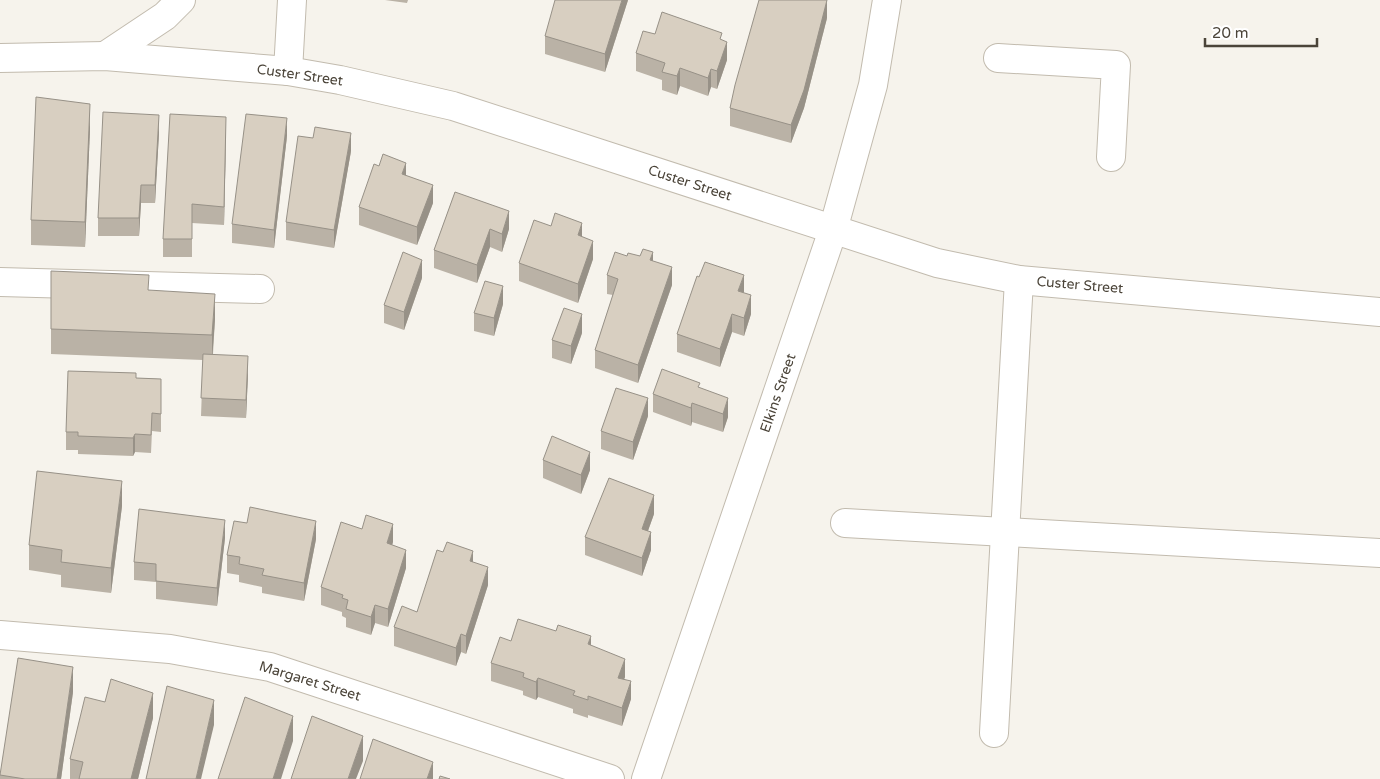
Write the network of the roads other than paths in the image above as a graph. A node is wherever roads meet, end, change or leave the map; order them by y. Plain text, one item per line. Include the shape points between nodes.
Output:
1 (182, 0) edge
2 (292, 0) edge
3 (887, 0) edge
4 (106, 56) junction
5 (0, 58) edge
6 (998, 58) dead end
7 (288, 71) junction
8 (1111, 157) dead end
9 (833, 230) junction
10 (1019, 280) junction
11 (0, 282) edge
12 (260, 289) dead end
13 (1380, 312) edge
14 (845, 523) dead end
15 (1006, 532) junction
16 (1380, 553) edge
17 (0, 635) edge
18 (994, 733) dead end
19 (610, 779) edge
20 (646, 779) edge

1 - 4 street via 165,16
2 - 7 street
3 - 9 street, Elkins Street via 873,85
4 - 5 street, Custer Street
4 - 7 street, Custer Street
6 - 8 street via 1116,65
7 - 9 street, Custer Street via 453,106
9 - 10 street, Custer Street via 937,264
9 - 20 street, Elkins Street
10 - 13 street, Custer Street
10 - 15 street
11 - 12 street
14 - 15 street
15 - 16 street
15 - 18 street
17 - 19 street, Margaret Street via 170,649 270,667

